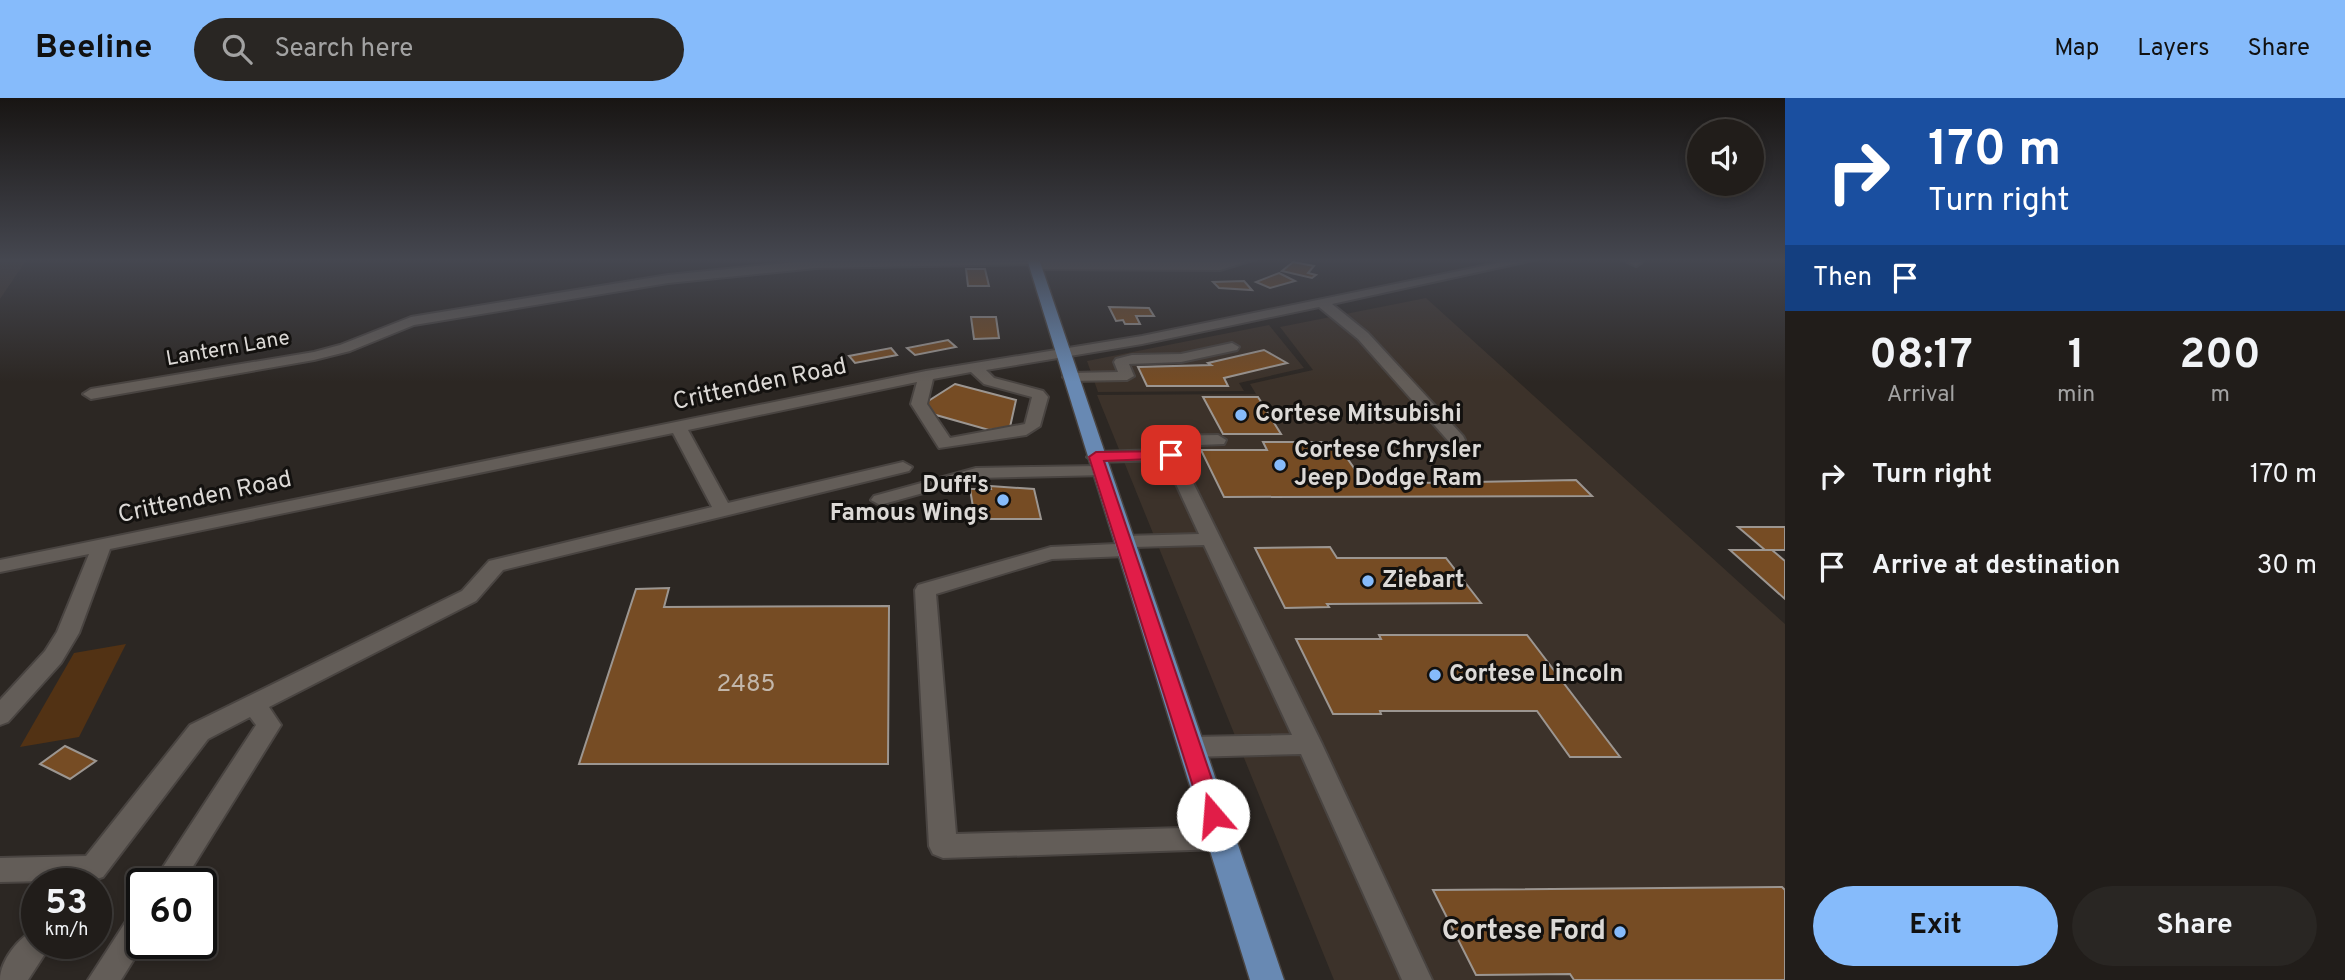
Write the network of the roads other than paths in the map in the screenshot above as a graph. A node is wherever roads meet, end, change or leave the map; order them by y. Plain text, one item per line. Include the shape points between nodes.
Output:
1 (539, 300) edge
2 (1046, 300) edge
3 (1335, 300) edge
4 (1322, 303) junction
5 (1201, 328) junction
6 (1066, 365) junction
7 (972, 366) junction
8 (926, 376) junction
9 (91, 394) dead end
10 (678, 426) junction
11 (1218, 440) dead end
12 (1457, 440) dead end
13 (1171, 455) junction
14 (1098, 464) junction
15 (904, 467) dead end
16 (880, 500) dead end
17 (723, 510) junction
18 (1212, 539) junction
19 (102, 545) junction
20 (1125, 546) junction
21 (0, 566) edge
22 (253, 703) junction
23 (0, 716) edge
24 (1310, 744) junction
25 (1191, 747) junction
26 (1221, 838) junction
27 (93, 868) edge
28 (176, 868) edge
29 (0, 870) edge
30 (21, 871) edge
31 (126, 945) edge
32 (25, 959) edge
33 (9, 980) edge
34 (103, 980) edge
35 (1267, 980) edge
36 (1417, 980) edge

1 - 9 street, Lantern Lane via 411,321 314,356
2 - 6 main road
3 - 4 street, Crittenden Road
4 - 5 street, Crittenden Road
4 - 12 street via 1363,336
5 - 6 street, Crittenden Road
5 - 6 street via 1232,347 1181,358 1121,362 1127,376
6 - 7 street, Crittenden Road
6 - 14 main road
7 - 8 street, Crittenden Road
7 - 8 street via 989,381 1038,394 1032,426 945,444 919,404
8 - 10 street, Crittenden Road
10 - 17 street
10 - 19 street, Crittenden Road
11 - 13 street via 1164,441
13 - 14 street
13 - 18 street
14 - 16 street via 976,473
14 - 20 main road
15 - 17 street
17 - 22 street via 496,565 469,596
18 - 20 street
18 - 24 street
19 - 21 street, Crittenden Road
19 - 23 street via 68,633 53,657
20 - 25 main road
20 - 26 street via 1051,554 925,590 943,846
22 - 27 street via 199,732
22 - 28 street via 269,725
24 - 25 street
24 - 36 street
25 - 26 main road
26 - 35 main road
29 - 30 street
31 - 34 street
32 - 33 street

